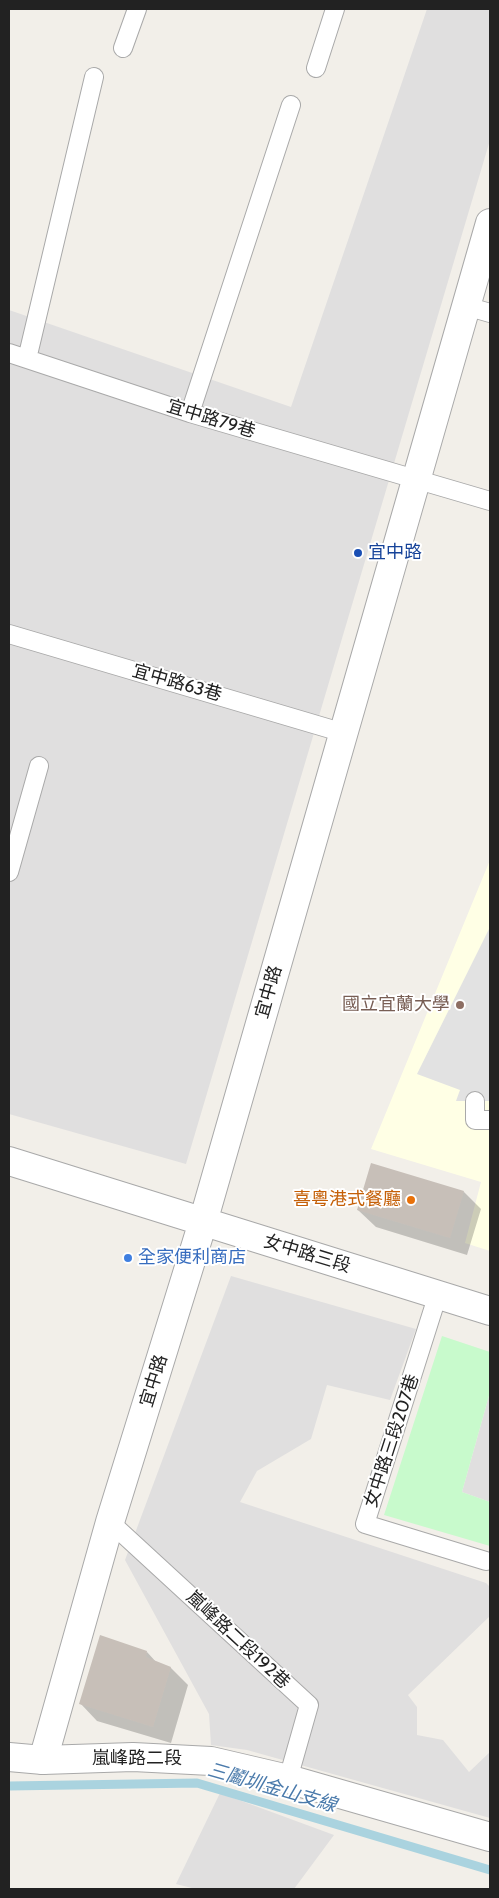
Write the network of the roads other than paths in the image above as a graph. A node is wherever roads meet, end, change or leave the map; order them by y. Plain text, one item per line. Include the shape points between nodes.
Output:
1 (137, 9) edge
2 (335, 9) edge
3 (123, 48) dead end
4 (316, 68) dead end
5 (94, 77) dead end
6 (291, 105) dead end
7 (490, 223) edge
8 (478, 309) edge
9 (9, 353) edge
10 (27, 359) junction
11 (190, 413) junction
12 (416, 478) junction
13 (490, 501) edge
14 (9, 634) edge
15 (344, 733) junction
16 (40, 766) dead end
17 (9, 872) edge
18 (475, 1101) dead end
19 (490, 1120) edge
20 (9, 1161) edge
21 (203, 1222) junction
22 (438, 1294) junction
23 (490, 1311) edge
24 (110, 1522) junction
25 (486, 1562) dead end
26 (9, 1757) edge
27 (43, 1760) junction
28 (288, 1779) junction
29 (490, 1838) edge

1 - 3 lane
2 - 4 lane
5 - 10 lane
6 - 11 lane
7 - 8 street, 宜中路
8 - 12 street, 宜中路
9 - 10 lane, 宜中路79巷
10 - 11 lane, 宜中路79巷
11 - 12 lane, 宜中路79巷
12 - 13 lane, 宜中路79巷
12 - 15 street, 宜中路
14 - 15 lane, 宜中路63巷
15 - 21 street, 宜中路
16 - 17 lane
18 - 19 lane via 475,1120
20 - 21 street, 女中路三段
21 - 22 street, 女中路三段
21 - 24 street, 宜中路
22 - 23 street, 女中路三段
22 - 25 lane, 女中路三段207巷 via 365,1524
24 - 27 street, 宜中路
24 - 28 lane, 嵐峰路二段192巷 via 309,1705
26 - 27 street, 嵐峰路二段
27 - 28 street, 嵐峰路二段 via 133,1757 211,1761
28 - 29 street, 嵐峰路二段

